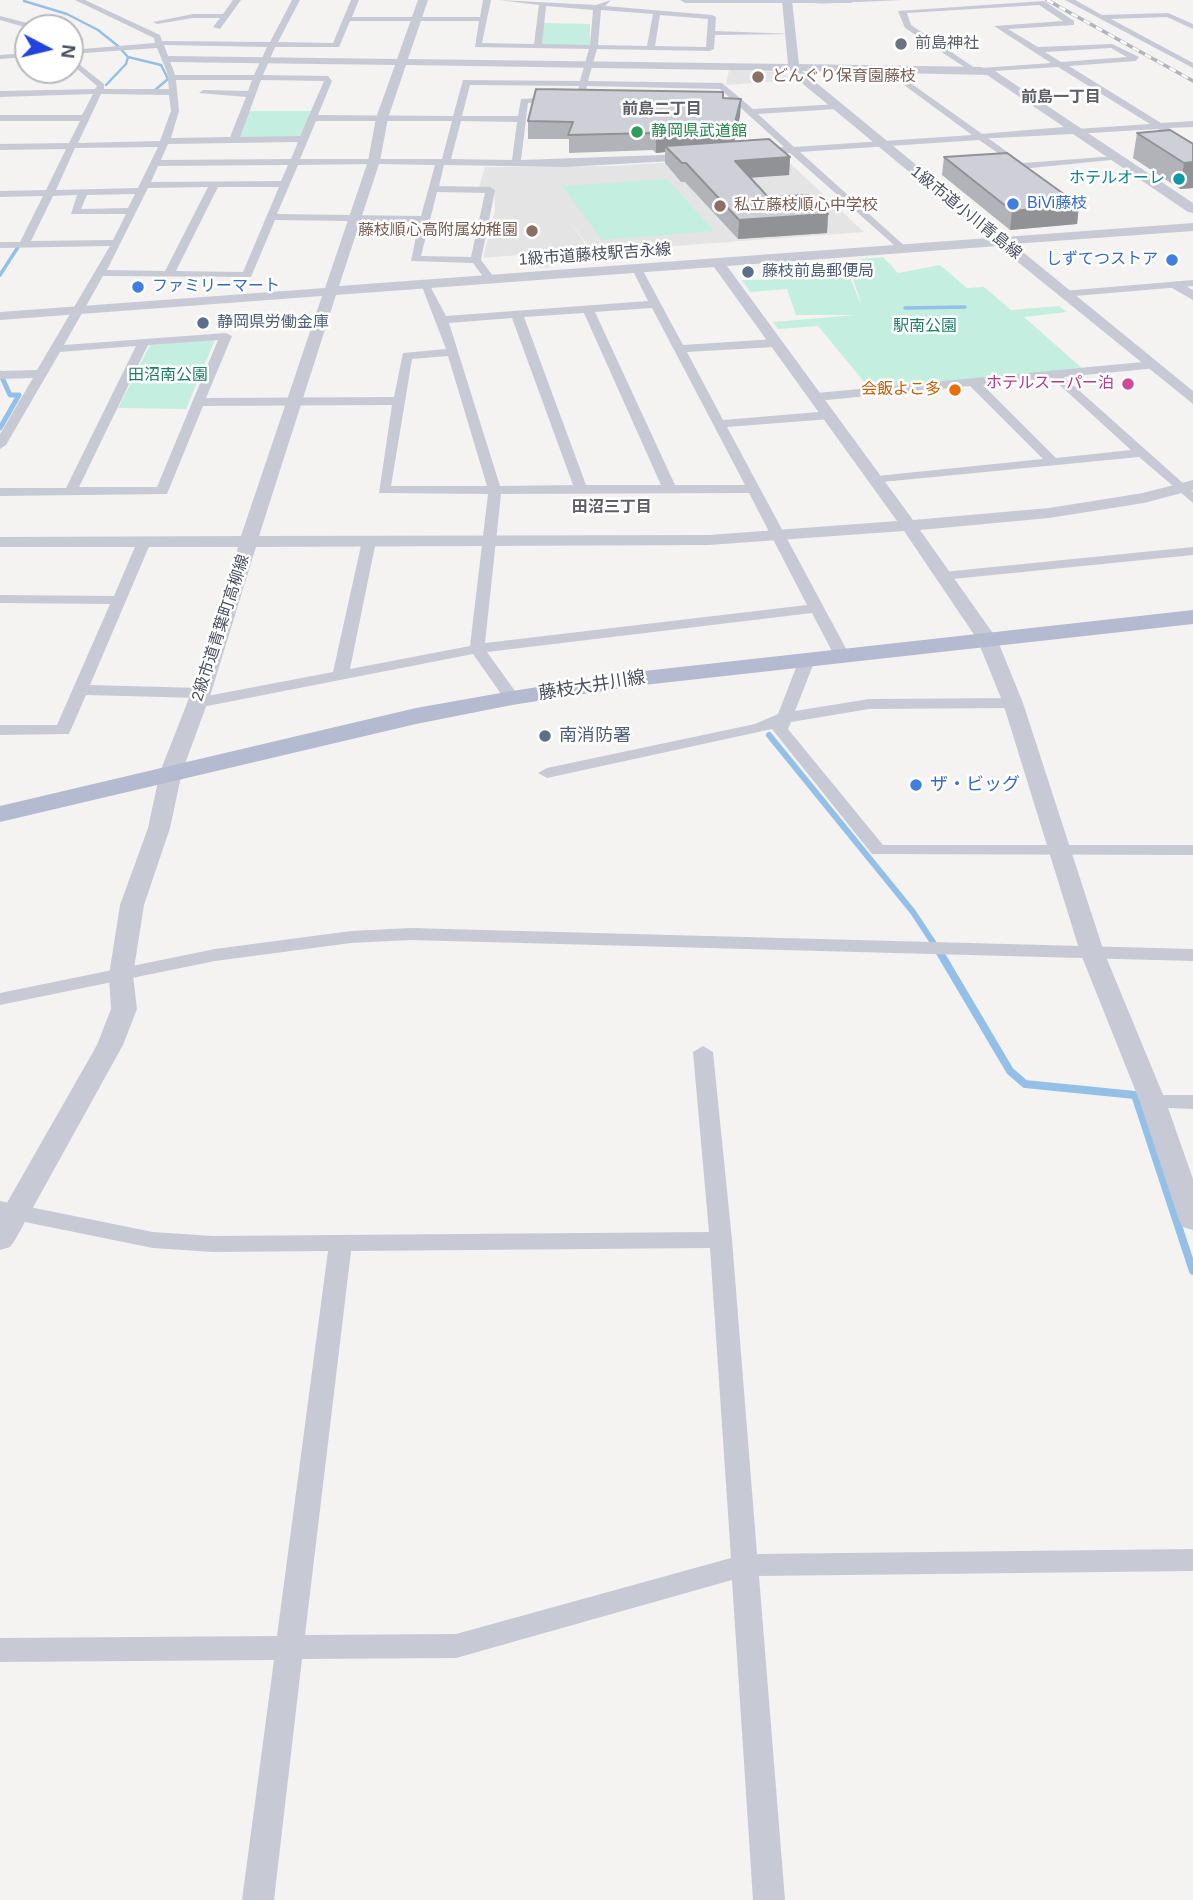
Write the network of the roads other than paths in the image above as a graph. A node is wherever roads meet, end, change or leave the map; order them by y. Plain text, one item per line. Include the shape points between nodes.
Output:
1 (79, 0) edge
2 (237, 0) edge
3 (296, 0) edge
4 (355, 0) edge
5 (422, 0) edge
6 (487, 0) edge
7 (503, 0) edge
8 (610, 0) edge
9 (685, 0) edge
10 (692, 0) edge
11 (851, 0) edge
12 (898, 0) edge
13 (954, 0) edge
14 (1069, 0) edge
15 (787, 1) edge
16 (886, 1) edge
17 (816, 2) edge
18 (543, 3) junction
19 (597, 8) junction
20 (968, 8) junction
21 (902, 11) junction
22 (657, 13) junction
23 (1193, 13) edge
24 (1168, 15) junction
25 (224, 16) junction
26 (1103, 18) junction
27 (348, 19) junction
28 (415, 19) junction
29 (485, 19) junction
30 (157, 22) dead end
31 (918, 22) dead end
32 (905, 23) junction
33 (1000, 27) junction
34 (1193, 27) edge
35 (710, 33) junction
36 (790, 34) junction
37 (204, 43) junction
38 (160, 44) junction
39 (272, 44) junction
40 (128, 47) joint
41 (538, 47) junction
42 (594, 47) junction
43 (651, 48) junction
44 (1036, 50) junction
45 (84, 51) edge
46 (167, 59) junction
47 (264, 60) junction
48 (403, 61) junction
49 (590, 64) junction
50 (1059, 64) junction
51 (1193, 66) edge
52 (794, 67) junction
53 (888, 69) junction
54 (976, 70) junction
55 (84, 71) edge
56 (172, 76) junction
57 (257, 78) junction
58 (584, 84) junction
59 (99, 90) junction
60 (175, 92) junction
61 (202, 93) dead end
62 (249, 93) junction
63 (0, 94) edge
64 (579, 100) junction
65 (593, 100) edge
66 (730, 103) edge
67 (742, 103) junction
68 (836, 106) junction
69 (753, 112) junction
70 (0, 118) edge
71 (85, 118) junction
72 (315, 118) junction
73 (382, 118) junction
74 (454, 119) junction
75 (521, 119) junction
76 (1193, 124) edge
77 (1158, 126) junction
78 (1075, 131) junction
79 (980, 137) junction
80 (306, 139) junction
81 (234, 140) junction
82 (164, 142) junction
83 (881, 143) junction
84 (72, 146) junction
85 (0, 147) edge
86 (1193, 147) edge
87 (1169, 149) edge
88 (791, 150) junction
89 (1133, 152) dead end
90 (751, 153) edge
91 (698, 156) edge
92 (1112, 156) junction
93 (296, 161) junction
94 (374, 161) junction
95 (443, 162) junction
96 (154, 163) junction
97 (516, 163) junction
98 (215, 184) junction
99 (286, 184) junction
100 (143, 188) junction
101 (434, 189) junction
102 (83, 192) junction
103 (48, 193) junction
104 (0, 194) edge
105 (1193, 209) edge
106 (132, 211) junction
107 (271, 217) junction
108 (354, 218) junction
109 (426, 219) junction
110 (1193, 227) edge
111 (1002, 242) junction
112 (117, 243) junction
113 (0, 245) edge
114 (24, 245) junction
115 (903, 250) junction
116 (476, 260) junction
117 (718, 263) junction
118 (637, 269) junction
119 (100, 273) junction
120 (169, 274) junction
121 (491, 280) junction
122 (1193, 283) edge
123 (1177, 285) junction
124 (425, 286) junction
125 (330, 293) junction
126 (1063, 294) junction
127 (1193, 296) edge
128 (656, 304) junction
129 (588, 309) junction
130 (79, 312) junction
131 (517, 315) junction
132 (0, 316) edge
133 (442, 320) junction
134 (144, 342) junction
135 (775, 343) junction
136 (57, 349) junction
137 (680, 349) junction
138 (453, 352) junction
139 (1153, 365) junction
140 (42, 373) junction
141 (3, 375) edge
142 (1055, 376) junction
143 (974, 383) junction
144 (817, 397) junction
145 (1193, 399) edge
146 (398, 401) junction
147 (201, 402) junction
148 (294, 402) junction
149 (831, 415) junction
150 (719, 424) junction
151 (0, 444) edge
152 (1140, 453) junction
153 (1054, 463) junction
154 (877, 480) junction
155 (754, 489) junction
156 (495, 490) junction
157 (581, 490) junction
158 (670, 490) junction
159 (71, 491) junction
160 (1189, 491) edge
161 (0, 492) edge
162 (910, 526) junction
163 (779, 537) junction
164 (250, 541) junction
165 (369, 541) junction
166 (489, 541) junction
167 (0, 542) edge
168 (144, 542) junction
169 (1193, 551) edge
170 (943, 576) junction
171 (117, 600) junction
172 (2, 603) edge
173 (817, 608) junction
174 (1193, 617) edge
175 (988, 639) junction
176 (478, 649) junction
177 (842, 656) junction
178 (807, 660) junction
179 (341, 673) junction
180 (79, 690) junction
181 (199, 698) junction
182 (512, 698) junction
183 (1013, 703) junction
184 (783, 719) junction
185 (0, 730) edge
186 (171, 772) junction
187 (547, 773) dead end
188 (0, 814) edge
189 (1193, 850) edge
190 (1060, 851) junction
191 (1092, 952) junction
192 (1193, 955) edge
193 (121, 975) junction
194 (0, 999) edge
195 (703, 1052) dead end
196 (1193, 1101) edge
197 (1153, 1102) junction
198 (8, 1210) edge
199 (1193, 1220) edge
200 (0, 1240) edge
201 (722, 1240) junction
202 (341, 1243) junction
203 (1193, 1560) edge
204 (746, 1565) junction
205 (289, 1647) junction
206 (0, 1650) edge
207 (258, 1900) edge
208 (769, 1900) edge

1 - 38 street via 157,37
2 - 25 street
3 - 39 street
4 - 27 street
5 - 28 street, 2級市道青葉町高柳線
6 - 29 street
7 - 18 street
8 - 19 street
9 - 10 main road
10 - 15 main road
11 - 17 main road
12 - 16 street
13 - 20 street
14 - 26 street
15 - 17 main road
15 - 36 street
16 - 17 street
16 - 21 street
18 - 19 street
18 - 41 street
19 - 22 street
19 - 42 street
20 - 21 street
20 - 33 street
20 - 33 street via 1041,4 1071,23
21 - 32 street
22 - 35 street via 712,17
22 - 43 street
23 - 24 street
24 - 26 street
24 - 34 street
25 - 30 street
25 - 37 street
26 - 51 street
27 - 28 street
27 - 39 street via 336,45
28 - 29 street
28 - 48 street, 2級市道青葉町高柳線
29 - 41 street via 478,46
31 - 32 street
32 - 54 street
33 - 44 street
35 - 36 street
35 - 43 street via 710,49
36 - 52 street
37 - 38 street
37 - 39 street
38 - 40 street
38 - 46 street
39 - 47 street
40 - 45 street
41 - 42 street
42 - 43 street
42 - 49 street
44 - 50 street
44 - 50 street via 1112,46 1136,59
46 - 47 street
46 - 56 street
47 - 48 street
47 - 57 street
48 - 49 street
48 - 73 street, 2級市道青葉町高柳線
49 - 52 street
49 - 58 street
50 - 54 street
50 - 77 street
52 - 53 street
52 - 68 street, 1級市道小川青島線
53 - 54 street
53 - 79 street
54 - 78 street via 991,73
55 - 59 street via 101,86
56 - 57 street
56 - 60 street
57 - 62 street
57 - 72 street via 325,78 328,81
58 - 64 street
58 - 67 street via 722,86
58 - 74 street via 466,82
59 - 60 street
59 - 63 street
59 - 71 street
60 - 82 street via 175,111
61 - 62 street
62 - 81 street
64 - 65 street
64 - 75 street via 528,100
66 - 67 street
67 - 69 street
68 - 69 street
68 - 83 street, 1級市道小川青島線
69 - 88 street
70 - 71 street
71 - 84 street
72 - 73 street
72 - 80 street
73 - 74 street
73 - 94 street, 2級市道青葉町高柳線
74 - 75 street
74 - 95 street
75 - 97 street
76 - 77 street
77 - 78 street
77 - 86 street
78 - 79 street
78 - 92 street
79 - 83 street
79 - 92 street via 1021,166
80 - 81 street
80 - 93 street
81 - 82 street
82 - 84 street
82 - 96 street
83 - 88 street
83 - 111 street, 1級市道小川青島線
84 - 85 street
84 - 103 street
86 - 87 street
88 - 90 street
88 - 115 street
89 - 92 street
91 - 97 street
92 - 105 street
93 - 94 street
93 - 96 street
93 - 99 street
94 - 95 street
94 - 108 street, 2級市道青葉町高柳線
95 - 97 street
95 - 101 street
96 - 100 street
98 - 99 street
98 - 100 street
98 - 120 street
99 - 107 street
100 - 102 street
100 - 106 street
101 - 109 street
101 - 116 street via 490,190
102 - 103 street
102 - 106 street via 75,212
103 - 104 street
103 - 114 street
106 - 112 street
107 - 108 street
107 - 120 street via 247,275
108 - 109 street
108 - 125 street, 2級市道青葉町高柳線
109 - 116 street via 415,259
110 - 111 street, 1級市道藤枝駅吉永線
111 - 115 street, 1級市道藤枝駅吉永線
111 - 126 street, 1級市道小川青島線
112 - 114 street
112 - 119 street
113 - 114 street
115 - 117 street, 1級市道藤枝駅吉永線
116 - 121 street
117 - 118 street, 1級市道藤枝駅吉永線
117 - 135 street
118 - 121 street, 1級市道藤枝駅吉永線
118 - 128 street
119 - 120 street
119 - 130 street
121 - 124 street, 1級市道藤枝駅吉永線
122 - 123 street
123 - 126 street
123 - 127 street
124 - 125 street, 1級市道藤枝駅吉永線
124 - 133 street
125 - 130 street, 1級市道藤枝駅吉永線
125 - 148 street, 2級市道青葉町高柳線
126 - 139 street, 1級市道小川青島線
128 - 129 street
128 - 137 street
129 - 131 street
129 - 158 street
130 - 132 street, 1級市道藤枝駅吉永線
130 - 136 street
131 - 133 street
131 - 157 street
133 - 138 street
134 - 136 street
134 - 147 street via 226,336
134 - 159 street
135 - 137 street
135 - 144 street
136 - 140 street
137 - 150 street
138 - 146 street via 407,356
138 - 156 street
139 - 142 street
139 - 145 street, 1級市道小川青島線
140 - 141 street
140 - 151 street
142 - 143 street
142 - 152 street
143 - 144 street
143 - 153 street
144 - 149 street
146 - 148 street
146 - 156 street via 384,490
147 - 148 street
147 - 159 street via 162,491
148 - 164 street, 2級市道青葉町高柳線
149 - 150 street
149 - 154 street
150 - 155 street
152 - 153 street
152 - 160 street
153 - 154 street
154 - 162 street
155 - 158 street
155 - 163 street
156 - 157 street
156 - 166 street
157 - 158 street
159 - 161 street
160 - 162 street via 1070,511
162 - 163 street
162 - 170 street
163 - 166 street
163 - 173 street
164 - 165 street
164 - 168 street
164 - 181 street, 2級市道青葉町高柳線
165 - 166 street
165 - 179 street
166 - 176 street
167 - 168 street
168 - 171 street
169 - 170 street
170 - 175 street
171 - 172 street
171 - 180 street
173 - 176 street
173 - 177 street
174 - 175 main road, 藤枝大井川線
175 - 177 main road, 藤枝大井川線
175 - 183 street
176 - 179 street
176 - 182 street
177 - 178 main road, 藤枝大井川線
178 - 182 main road, 藤枝大井川線
178 - 184 street
179 - 181 street
180 - 181 street
180 - 185 street via 63,730
181 - 186 street, 2級市道青葉町高柳線
182 - 186 main road, 藤枝大井川線
183 - 184 street via 869,705
183 - 190 street
184 - 187 street via 760,728
184 - 190 street via 780,729 878,850
186 - 188 main road, 藤枝大井川線
186 - 193 street, 2級市道青葉町高柳線 via 132,905
189 - 190 street
190 - 191 street
191 - 192 street
191 - 193 street via 410,934 215,955
191 - 197 street
193 - 194 street
193 - 198 street, 2級市道青葉町高柳線 via 124,1009 110,1045
195 - 201 street
196 - 197 street
197 - 199 street
198 - 200 street, 2級市道青葉町高柳線
198 - 202 street via 153,1240
201 - 202 street
201 - 204 street
202 - 205 street
203 - 204 street
204 - 205 street via 456,1646
204 - 208 street
205 - 206 street
205 - 207 street

